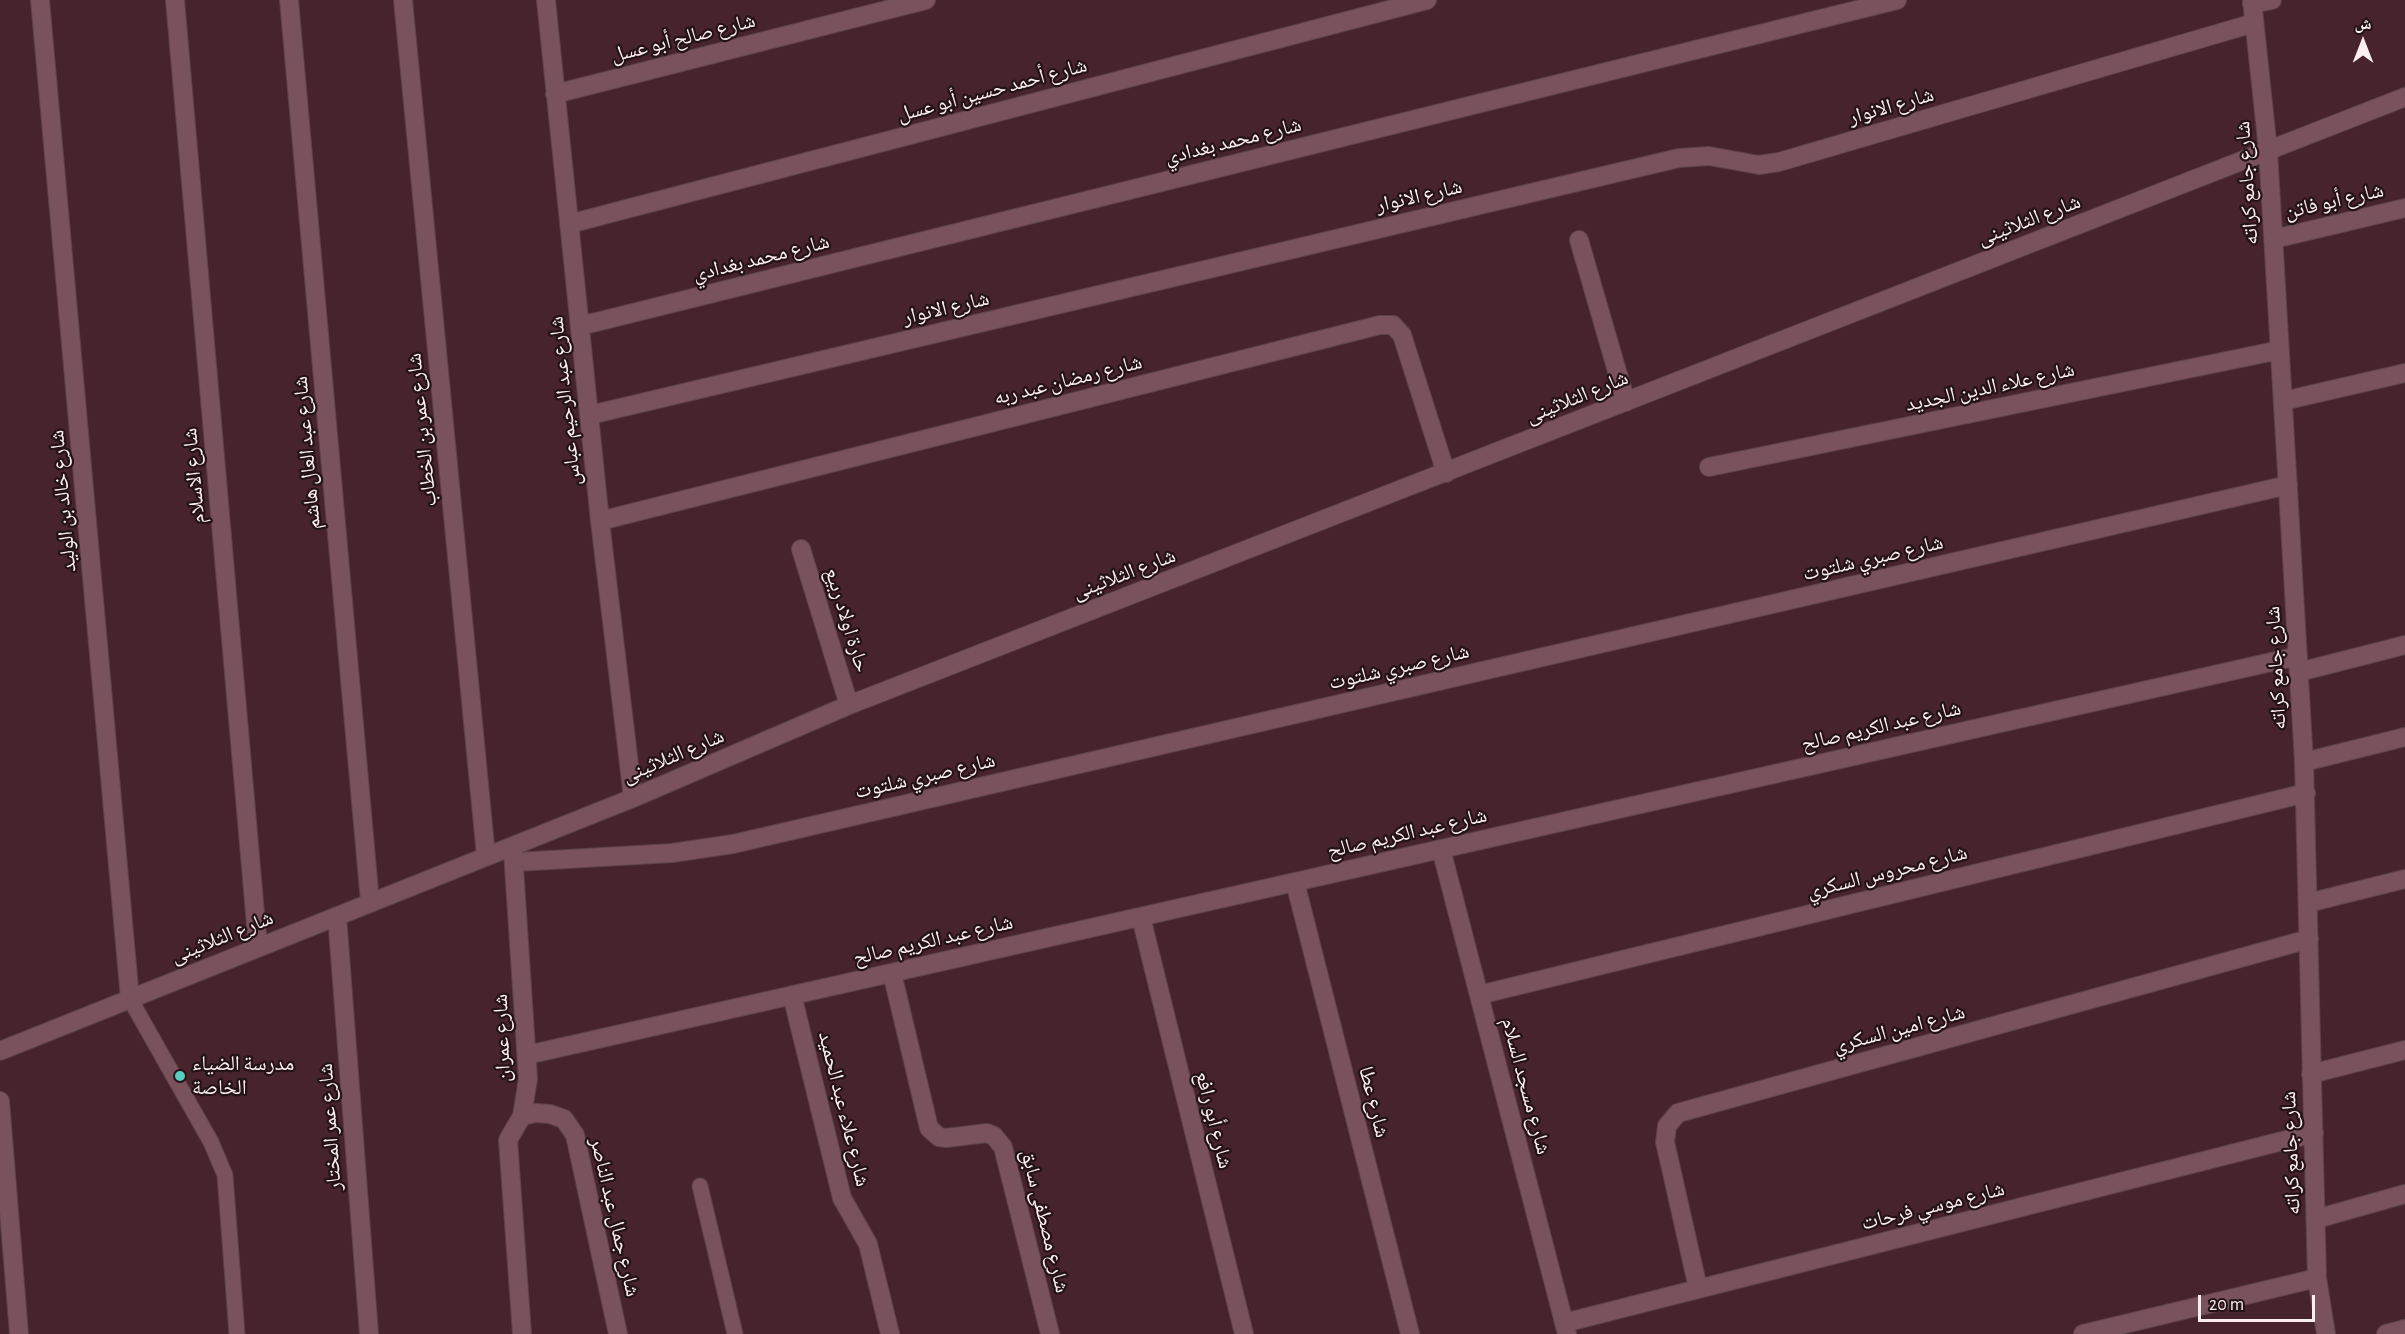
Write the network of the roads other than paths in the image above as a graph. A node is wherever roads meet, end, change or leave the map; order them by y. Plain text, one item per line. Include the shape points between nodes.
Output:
1 (40, 0) edge
2 (175, 0) edge
3 (289, 0) edge
4 (403, 0) edge
5 (546, 0) edge
6 (926, 0) edge
7 (1427, 0) edge
8 (1897, 0) edge
9 (2272, 0) edge
10 (2252, 2) edge
11 (2254, 23) junction
12 (555, 94) junction
13 (2405, 97) edge
14 (2268, 150) junction
15 (2405, 208) edge
16 (569, 224) junction
17 (2274, 238) junction
18 (1579, 240) dead end
19 (580, 326) junction
20 (2280, 350) junction
21 (2405, 373) edge
22 (2283, 401) junction
23 (1626, 402) junction
24 (590, 415) junction
25 (1709, 467) dead end
26 (1446, 473) junction
27 (2288, 486) junction
28 (600, 521) junction
29 (801, 549) dead end
30 (2405, 645) edge
31 (2298, 664) junction
32 (849, 705) junction
33 (2405, 737) edge
34 (2304, 762) junction
35 (2306, 793) junction
36 (633, 798) junction
37 (1441, 849) junction
38 (514, 854) junction
39 (486, 856) junction
40 (2405, 879) edge
41 (1296, 882) junction
42 (370, 902) junction
43 (2308, 903) junction
44 (337, 916) junction
45 (1141, 917) junction
46 (2309, 939) junction
47 (258, 947) junction
48 (892, 973) junction
49 (792, 995) junction
50 (1479, 995) junction
51 (130, 999) junction
52 (2405, 1050) edge
53 (0, 1051) edge
54 (527, 1055) junction
55 (2311, 1074) junction
56 (0, 1101) edge
57 (522, 1116) junction
58 (2313, 1133) junction
59 (700, 1186) dead end
60 (2405, 1194) edge
61 (2316, 1219) junction
62 (2317, 1278) junction
63 (1698, 1288) junction
64 (1565, 1329) edge
65 (2405, 1329) edge
66 (19, 1334) edge
67 (237, 1334) edge
68 (369, 1334) edge
69 (522, 1334) edge
70 (618, 1334) edge
71 (735, 1334) edge
72 (890, 1334) edge
73 (1050, 1334) edge
74 (1244, 1334) edge
75 (1410, 1334) edge
76 (2083, 1334) edge
77 (2326, 1334) edge
78 (2386, 1334) edge

1 - 51 street, شارع خالد بن الوليد
2 - 47 street, شارع الاسلام
3 - 42 street, شارع عبد العال هاشم
4 - 39 street, شارع عمر بن الخطاب
5 - 12 street, شارع عبد الرحيم عباس
6 - 12 street, شارع صالح أبو عسل
7 - 16 street, شارع أحمد حسين أبو عسل
8 - 19 street, شارع محمد بغدادي
9 - 10 street
10 - 11 street, شارع جامع كراته
11 - 14 street, شارع جامع كراته
11 - 24 street, شارع الانوار via 1779,162 1759,165 1709,156 1679,158
12 - 16 street, شارع عبد الرحيم عباس
13 - 14 street, شارع الثلاثينى
14 - 17 street, شارع جامع كراته
14 - 23 street, شارع الثلاثينى
15 - 17 street, شارع أبو فاتن
16 - 19 street, شارع عبد الرحيم عباس
17 - 20 street, شارع جامع كراته
18 - 23 street
19 - 24 street, شارع عبد الرحيم عباس
20 - 22 street, شارع جامع كراته
20 - 25 street, شارع علاء الدين الجديد
21 - 22 street
22 - 27 street, شارع جامع كراته
23 - 26 street, شارع الثلاثينى
24 - 28 street, شارع عبد الرحيم عباس
26 - 28 street, شارع رمضان عبد ربه via 1402,335 1393,325 1380,325
26 - 32 street, شارع الثلاثينى
27 - 31 street, شارع جامع كراته
27 - 38 street, شارع صبري شلتوت via 733,844 672,853
28 - 36 street, شارع عبد الرحيم عباس
29 - 32 street, حارة اولاد ربيع
30 - 31 street, شارع عبد الكريم صالح
31 - 34 street, شارع جامع كراته
31 - 37 street, شارع عبد الكريم صالح
32 - 36 street, شارع الثلاثينى
33 - 34 street
34 - 35 street, شارع جامع كراته
35 - 43 street, شارع جامع كراته
35 - 50 street, شارع محروس السكري
36 - 38 street, شارع الثلاثينى
37 - 41 street, شارع عبد الكريم صالح
37 - 50 street, شارع مسجد السلام
38 - 39 street, شارع الثلاثينى
38 - 54 street, شارع عمران
39 - 42 street, شارع الثلاثينى
40 - 43 street
41 - 45 street, شارع عبد الكريم صالح
41 - 75 street, شارع عطا
42 - 44 street, شارع الثلاثينى
43 - 46 street, شارع جامع كراته
44 - 47 street, شارع الثلاثينى
44 - 68 street, شارع عمر المختار
45 - 48 street, شارع عبد الكريم صالح
45 - 74 street, شارع أبو رافع
46 - 55 street, شارع جامع كراته
46 - 63 street, شارع امين السكري via 1678,1113 1667,1125 1665,1142
47 - 51 street, شارع الثلاثينى
48 - 49 street, شارع عبد الكريم صالح
48 - 73 street, شارع مصطفى سابق via 928,1128 946,1138 987,1133 1003,1148
49 - 54 street, شارع عبد الكريم صالح
49 - 72 street, شارع علاء عبد الحميد via 842,1198 868,1244
50 - 64 street, شارع مسجد السلام
51 - 53 street, شارع الثلاثينى
51 - 67 lane via 211,1142 225,1175
52 - 55 street
54 - 57 street, شارع عمران
55 - 58 street, شارع جامع كراته
56 - 66 street
57 - 69 street, شارع عمران via 508,1140
57 - 70 street, شارع جمال عبد الناصر via 550,1114 564,1119 575,1135
58 - 61 street, شارع جامع كراته
58 - 63 street, شارع موسي فرحات
59 - 71 lane
60 - 61 street
61 - 62 street, شارع جامع كراته
62 - 76 street
62 - 77 street, شارع جامع كراته
63 - 64 street, شارع موسي فرحات
65 - 78 street

